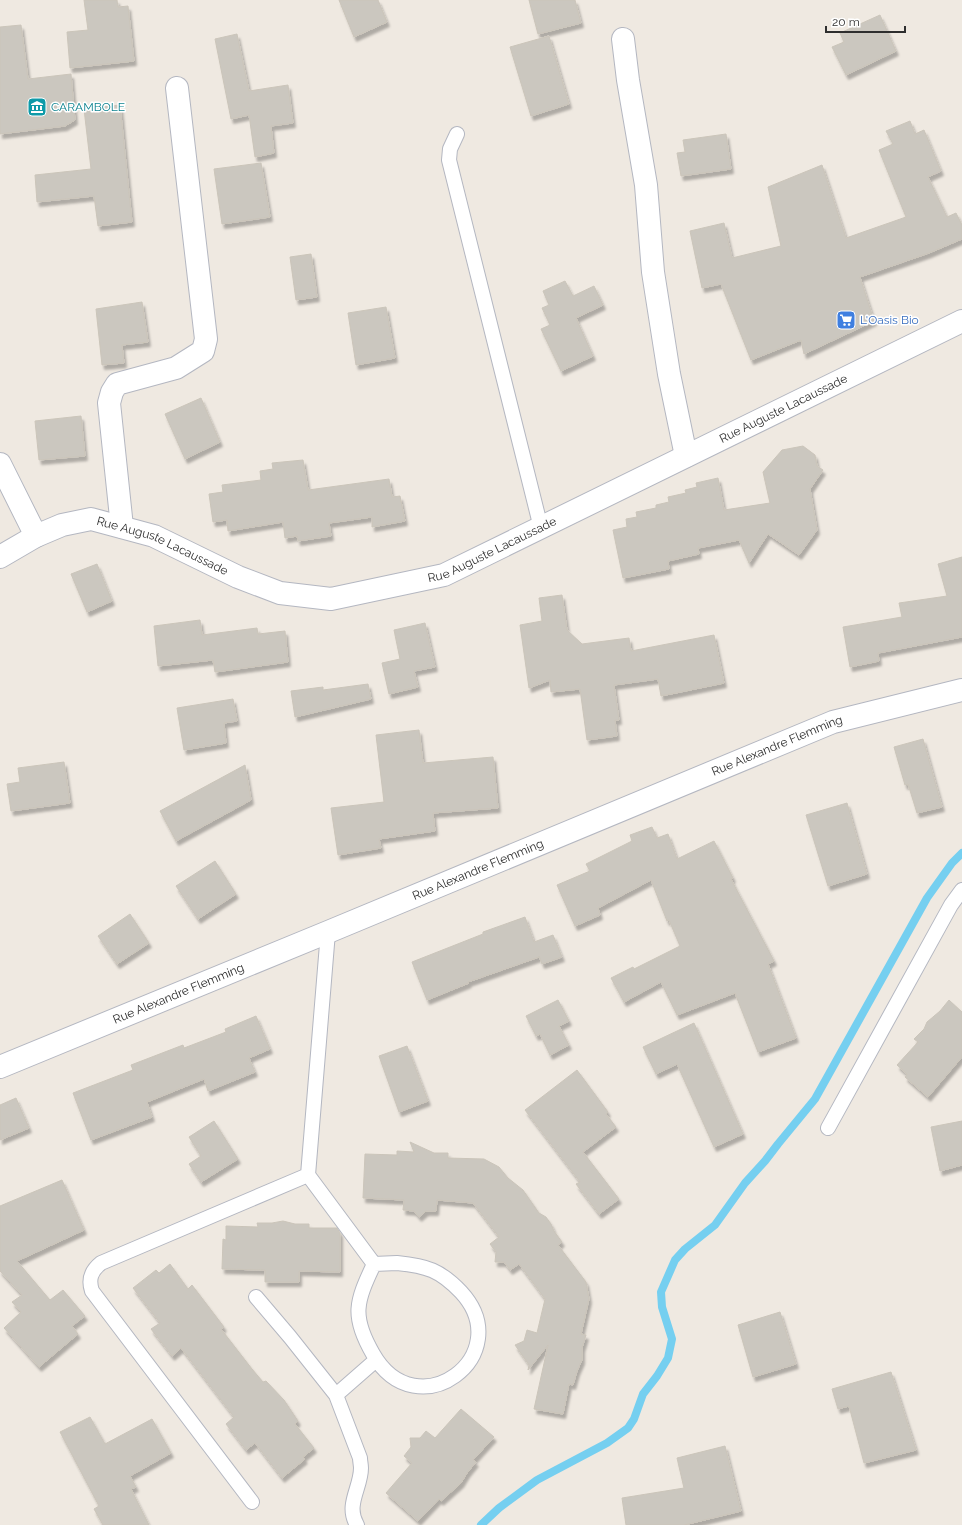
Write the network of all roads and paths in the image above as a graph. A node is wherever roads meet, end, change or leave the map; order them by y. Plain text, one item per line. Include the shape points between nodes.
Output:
1 (623, 38) dead end
2 (177, 88) dead end
3 (457, 134) dead end
4 (962, 321) edge
5 (686, 456) junction
6 (0, 464) edge
7 (122, 527) junction
8 (541, 528) junction
9 (36, 536) junction
10 (0, 557) edge
11 (962, 690) edge
12 (962, 890) edge
13 (328, 932) junction
14 (0, 1067) edge
15 (828, 1128) dead end
16 (308, 1175) junction
17 (374, 1264) junction
18 (256, 1298) dead end
19 (376, 1360) junction
20 (336, 1396) junction
21 (252, 1502) dead end
22 (357, 1525) edge

1 - 5 street via 646,185 653,272 669,374
2 - 7 street via 206,339 203,351 176,368 117,384 112,392 109,403
3 - 8 lane via 449,160
4 - 5 street, Rue Auguste Lacaussade
5 - 8 street, Rue Auguste Lacaussade
6 - 9 street
7 - 8 street, Rue Auguste Lacaussade via 154,536 238,577 280,593 331,599 444,575
7 - 9 street, Rue Auguste Lacaussade via 91,519 62,525
9 - 10 street, Rue Auguste Lacaussade
11 - 13 street, Rue Alexandre Flemming via 833,722
12 - 15 lane
13 - 14 street, Rue Alexandre Flemming
13 - 16 lane
16 - 17 lane
16 - 21 lane via 101,1263 91,1274 89,1282 92,1291
17 - 19 lane via 362,1289 358,1309 359,1325
17 - 19 lane via 397,1263 419,1266 434,1270 451,1282 467,1299 476,1317 478,1344 468,1364 453,1379 434,1386 418,1387 400,1382
18 - 20 lane
19 - 20 lane
20 - 22 lane via 360,1458 361,1469 352,1504

